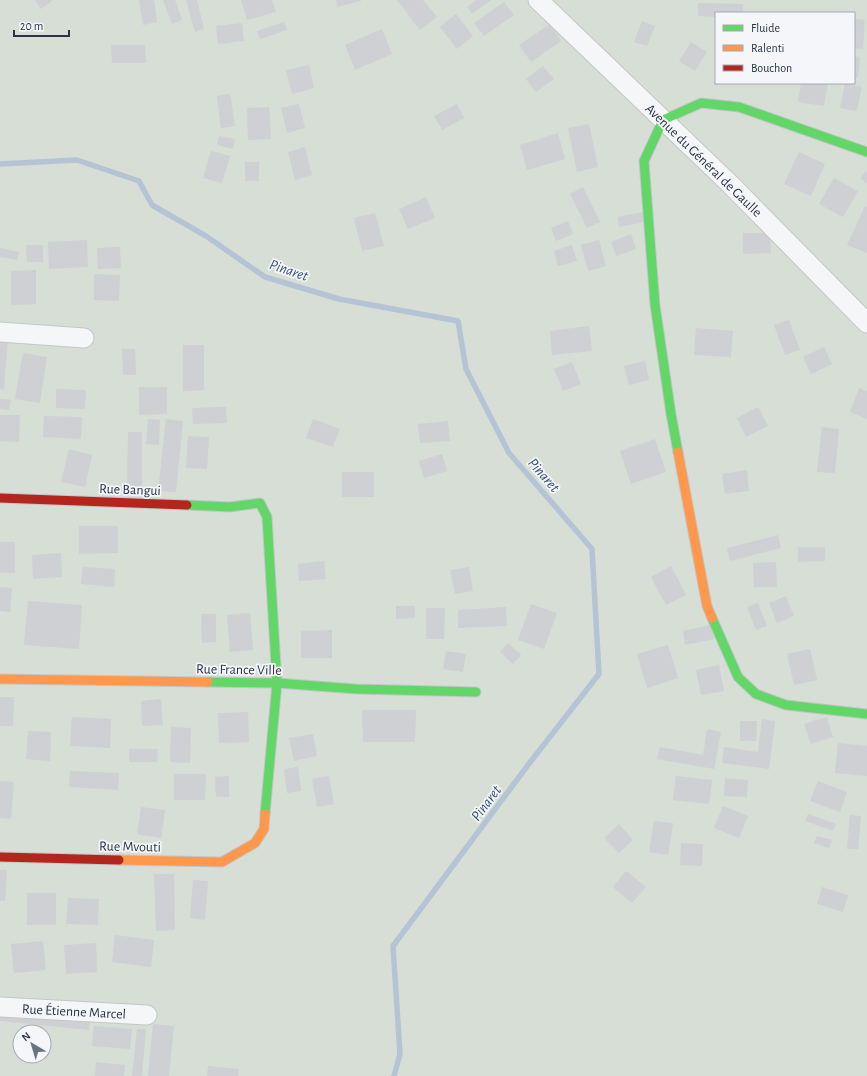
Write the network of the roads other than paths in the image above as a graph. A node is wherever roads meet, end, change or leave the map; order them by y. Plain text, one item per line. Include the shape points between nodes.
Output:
1 (538, 0) edge
2 (662, 120) junction
3 (867, 152) edge
4 (867, 323) edge
5 (0, 332) edge
6 (84, 338) dead end
7 (0, 498) edge
8 (0, 679) edge
9 (277, 682) junction
10 (476, 692) dead end
11 (867, 714) edge
12 (0, 858) edge
13 (0, 1007) edge
14 (147, 1015) dead end

1 - 2 street, Avenue du Général de Gaulle
2 - 3 street via 701,103 739,107
2 - 4 street, Avenue du Général de Gaulle via 731,185
2 - 11 street via 644,161 655,305 670,414 707,606 738,677 756,694 786,706
5 - 6 street
7 - 9 street, Rue Bangui via 230,507 260,504 267,517
8 - 9 street, Rue France Ville
9 - 10 street, Rue France Ville via 356,690
9 - 12 street, Rue Mvouti via 264,829 255,843 222,862
13 - 14 street, Rue Étienne Marcel

